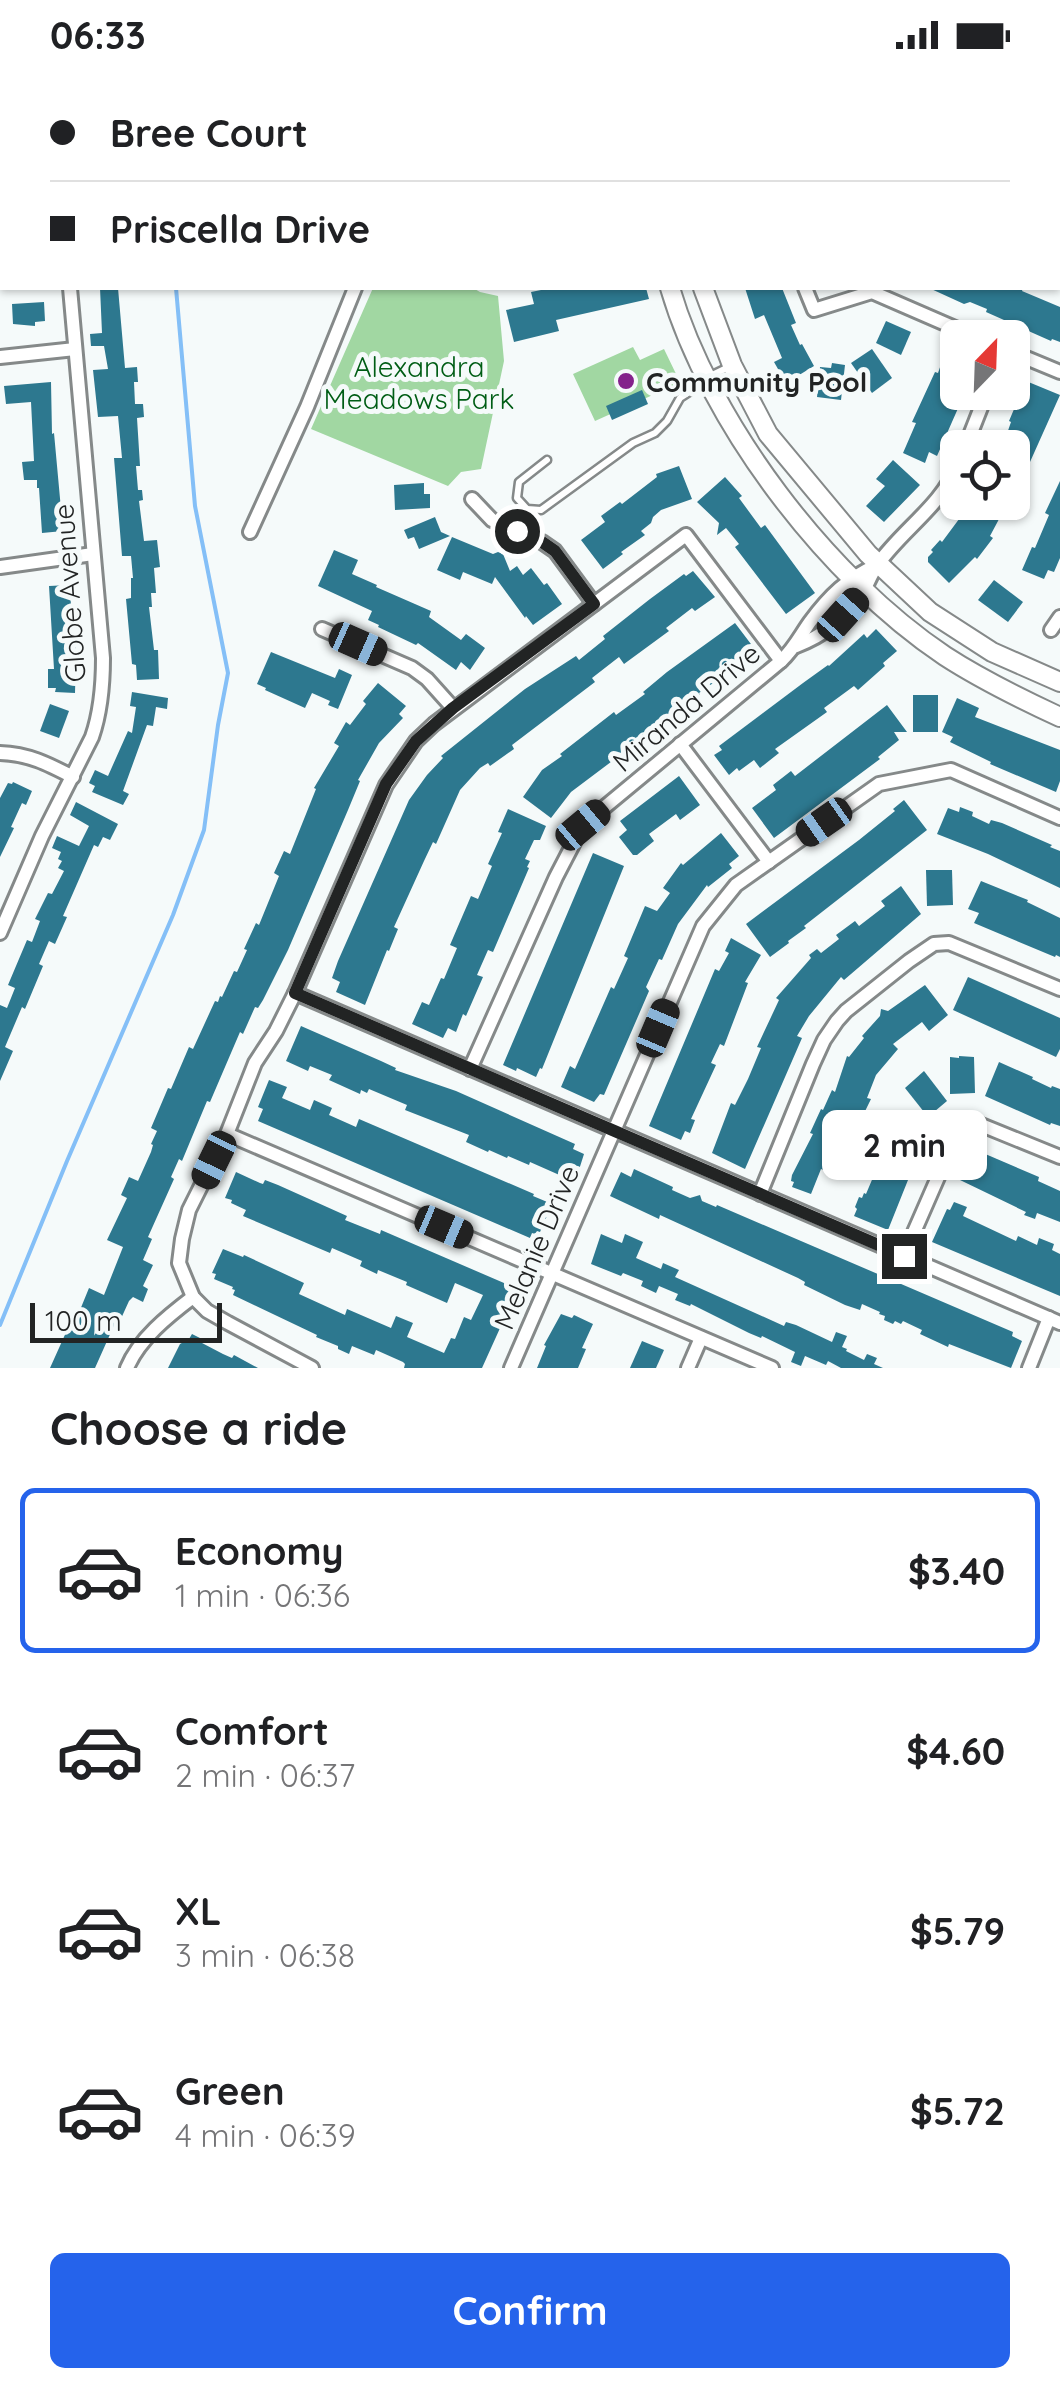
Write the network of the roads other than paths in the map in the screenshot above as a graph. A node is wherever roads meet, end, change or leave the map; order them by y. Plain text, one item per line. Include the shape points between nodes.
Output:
1 (70, 290) edge
2 (355, 290) edge
3 (671, 290) edge
4 (704, 290) edge
5 (807, 290) edge
6 (940, 322) edge
7 (76, 350) junction
8 (0, 357) edge
9 (1030, 360) edge
10 (732, 365) junction
11 (1060, 372) edge
12 (706, 378) junction
13 (547, 460) dead end
14 (940, 496) edge
15 (472, 499) dead end
16 (250, 532) dead end
17 (93, 554) junction
18 (878, 564) junction
19 (0, 567) edge
20 (858, 583) junction
21 (594, 604) junction
22 (1060, 617) edge
23 (322, 630) dead end
24 (1051, 630) dead end
25 (796, 646) junction
26 (781, 661) junction
27 (1060, 682) edge
28 (453, 708) junction
29 (1060, 718) edge
30 (680, 744) junction
31 (0, 752) edge
32 (74, 777) junction
33 (1060, 818) edge
34 (768, 862) junction
35 (0, 933) edge
36 (1060, 989) edge
37 (295, 993) junction
38 (470, 1069) junction
39 (614, 1130) junction
40 (227, 1134) junction
41 (1060, 1158) edge
42 (760, 1194) junction
43 (904, 1256) junction
44 (552, 1274) junction
45 (193, 1297) junction
46 (1055, 1320) edge
47 (701, 1338) junction
48 (127, 1368) edge
49 (312, 1368) edge
50 (510, 1368) edge
51 (688, 1368) edge
52 (772, 1368) edge
53 (1029, 1368) edge

1 - 7 street, Globe Avenue
2 - 16 street
3 - 12 main road
4 - 10 main road
5 - 6 street via 814,310 872,292
7 - 8 street
7 - 17 street, Globe Avenue
9 - 11 street
10 - 12 lane
10 - 18 main road via 768,434
12 - 13 lane via 680,398 655,432 541,510 527,509 517,498 519,482
12 - 20 main road via 739,439 792,511
14 - 18 street, Miranda Drive
15 - 21 street via 492,520 555,551
17 - 19 street
17 - 32 street, Globe Avenue via 102,690 98,721
18 - 20 street, Miranda Drive
18 - 27 main road via 930,612 992,652
20 - 25 street, Miranda Drive via 834,592
20 - 25 street, Miranda Drive via 832,627
20 - 29 main road via 943,654
21 - 26 street via 686,535
21 - 28 street
22 - 24 street
23 - 28 street via 412,668
25 - 26 street, Miranda Drive
26 - 30 street, Miranda Drive
28 - 37 street via 416,741 386,784
30 - 34 street
30 - 38 street, Miranda Drive via 583,825
31 - 32 street via 35,757
32 - 35 street, Globe Avenue
33 - 34 street, Melanie Drive via 950,770 880,784
34 - 39 street, Melanie Drive via 736,885 703,926
36 - 42 street via 950,942 934,944 846,1011 824,1040
37 - 38 street
37 - 40 street via 254,1063
38 - 39 street
39 - 42 street
39 - 44 street, Melanie Drive
40 - 44 street
40 - 45 street via 182,1239 180,1263
41 - 43 street via 965,1124
42 - 43 street
43 - 46 street
44 - 47 street
44 - 50 street, Melanie Drive
45 - 48 street via 134,1350
45 - 49 street
46 - 53 street
47 - 51 street
47 - 52 street

